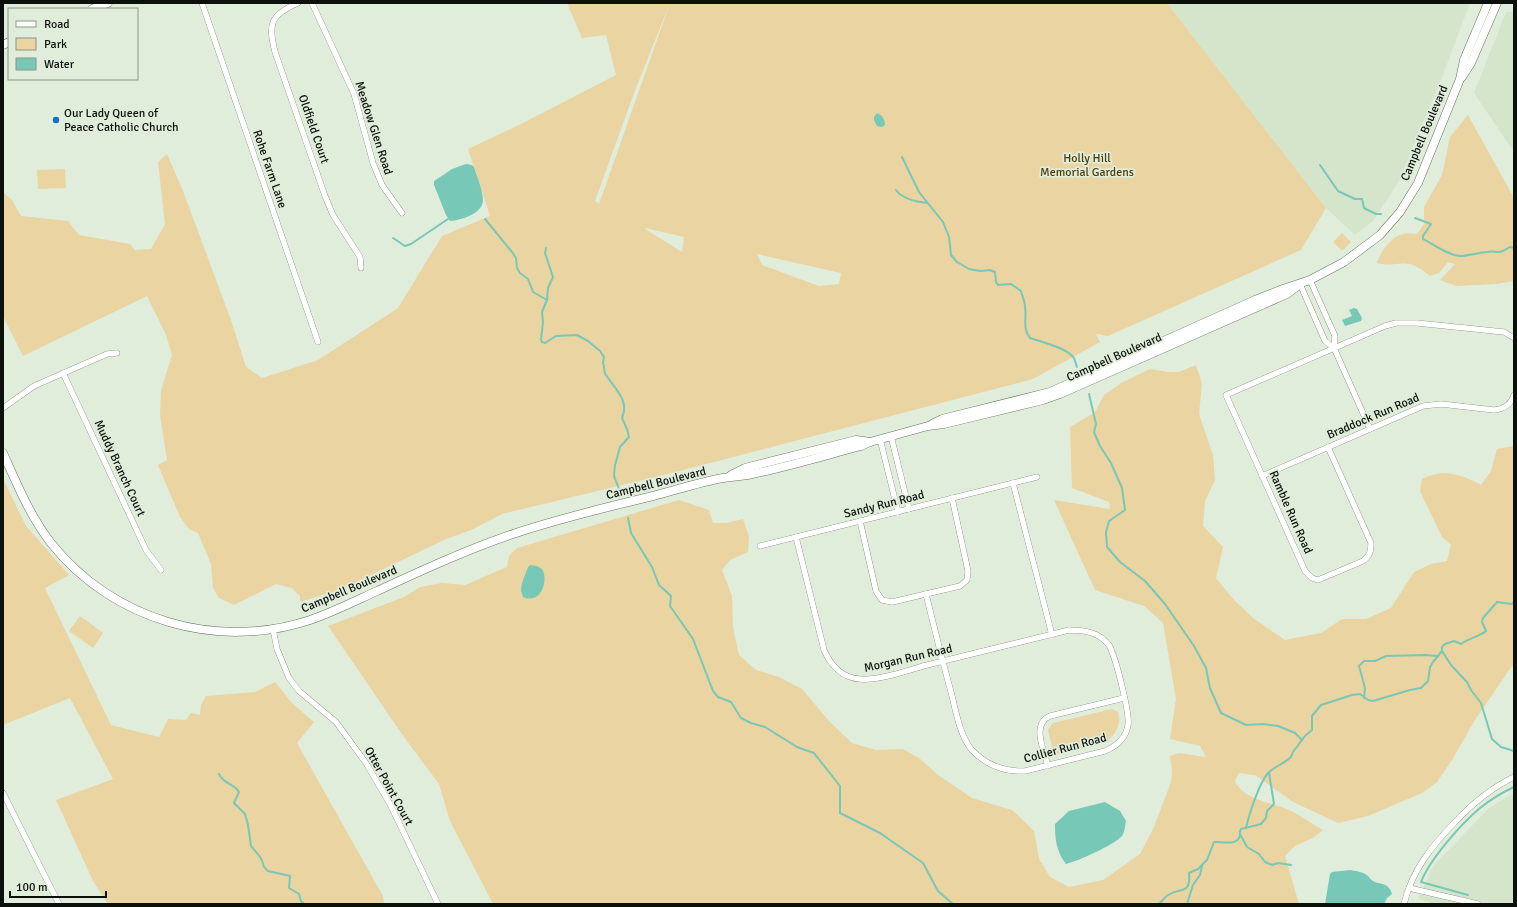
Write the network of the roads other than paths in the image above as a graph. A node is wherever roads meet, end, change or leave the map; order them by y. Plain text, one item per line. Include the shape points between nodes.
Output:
1 (108, 3) edge
2 (202, 3) edge
3 (298, 3) edge
4 (312, 3) edge
5 (1488, 3) edge
6 (1497, 3) edge
7 (95, 8) edge
8 (1460, 79) junction
9 (402, 213) dead end
10 (361, 268) dead end
11 (1310, 280) junction
12 (1300, 284) junction
13 (1514, 338) edge
14 (318, 342) dead end
15 (1334, 348) junction
16 (117, 353) dead end
17 (63, 373) junction
18 (1514, 395) edge
19 (3, 408) edge
20 (1370, 429) junction
21 (891, 436) junction
22 (880, 439) junction
23 (1328, 447) junction
24 (3, 453) edge
25 (1262, 476) junction
26 (1037, 478) dead end
27 (1013, 483) junction
28 (952, 498) junction
29 (909, 509) junction
30 (898, 512) junction
31 (860, 521) junction
32 (796, 537) junction
33 (760, 546) dead end
34 (161, 570) dead end
35 (926, 594) junction
36 (273, 629) junction
37 (1052, 635) junction
38 (943, 662) junction
39 (1124, 698) junction
40 (1048, 766) junction
41 (1514, 777) edge
42 (3, 793) edge
43 (1409, 888) junction
44 (59, 904) edge
45 (438, 904) edge
46 (1404, 904) edge
47 (1478, 904) edge

1 - 7 street
2 - 14 street, Rohe Farm Lane
3 - 10 street, Oldfield Court via 282,11 273,22 271,35 275,52 325,196 333,215 360,257
4 - 9 street, Meadow Glen Road via 354,94 382,185
5 - 8 street, Campbell Boulevard via 1464,60
6 - 8 street, Campbell Boulevard via 1471,63
8 - 11 street, Campbell Boulevard via 1418,183 1400,212 1380,235 1363,249
11 - 12 street, Campbell Boulevard
11 - 15 street via 1335,336
12 - 15 street via 1325,341
12 - 21 street, Campbell Boulevard via 1287,294 1060,394
13 - 15 street via 1504,332 1408,322 1385,326
15 - 20 street
15 - 25 street, Ramble Run Road via 1226,395
16 - 17 street via 107,354
17 - 19 street via 34,386
17 - 34 street, Muddy Branch Court via 146,550
18 - 20 street, Braddock Run Road via 1508,405 1500,410 1429,405
20 - 23 street, Braddock Run Road
21 - 22 street, Campbell Boulevard
21 - 29 street
22 - 30 street
22 - 36 street, Campbell Boulevard via 861,446 616,505 515,534 451,558 327,614
23 - 25 street, Braddock Run Road
23 - 25 street, Ramble Run Road via 1370,543 1370,554 1363,561 1322,579 1315,580 1309,576
24 - 36 street, Campbell Boulevard via 31,513 50,542 77,570 111,596 142,613 188,628 230,632
26 - 27 street, Sandy Run Road
27 - 28 street, Sandy Run Road
27 - 37 street
28 - 29 street, Sandy Run Road
28 - 35 street via 968,577 960,586
29 - 30 street, Sandy Run Road
30 - 31 street, Sandy Run Road
31 - 32 street, Sandy Run Road
31 - 35 street via 879,597 892,602
32 - 33 street, Sandy Run Road
32 - 38 street, Morgan Run Road via 824,650 838,670 852,678 868,680
35 - 38 street, Collier Run Road
36 - 45 street, Otter Point Court via 277,649 289,678 336,722 366,763 390,804
37 - 38 street, Morgan Run Road
37 - 39 street, Collier Run Road via 1077,630 1094,634 1104,640 1112,652
38 - 40 street, Collier Run Road via 961,731 976,754 991,764 1008,770 1025,771
39 - 40 street, Collier Run Road via 1128,724 1117,744 1105,751
39 - 40 street via 1044,719 1040,731
41 - 43 street via 1476,801 1441,837 1424,858
42 - 44 street
43 - 46 street
43 - 47 street

